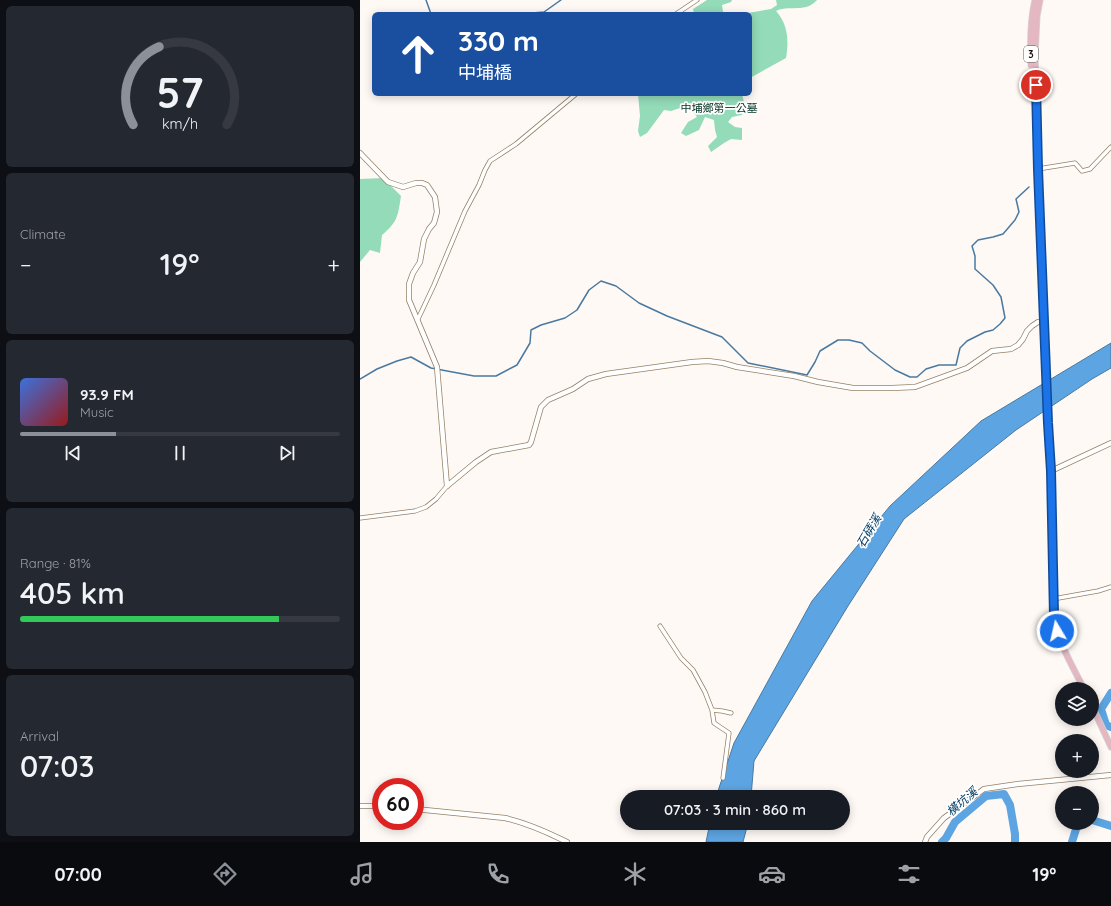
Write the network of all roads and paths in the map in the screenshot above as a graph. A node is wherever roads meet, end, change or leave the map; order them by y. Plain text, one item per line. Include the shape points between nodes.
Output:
1 (697, 0) edge
2 (1035, 0) edge
3 (1040, 0) edge
4 (679, 12) edge
5 (574, 96) edge
6 (1037, 108) junction
7 (1111, 147) edge
8 (360, 153) edge
9 (1038, 169) junction
10 (418, 319) junction
11 (1044, 322) junction
12 (1111, 443) edge
13 (1051, 471) junction
14 (447, 486) junction
15 (360, 518) edge
16 (1111, 586) edge
17 (1053, 600) junction
18 (660, 626) dead end
19 (1081, 682) edge
20 (712, 710) junction
21 (731, 713) dead end
22 (1099, 721) edge
23 (1111, 747) edge
24 (1111, 775) edge
25 (723, 778) dead end
26 (360, 806) edge
27 (372, 806) edge
28 (424, 810) edge
29 (567, 842) edge
30 (925, 842) edge

1 - 4 street
2 - 6 main road, 3 via 1031,53 1033,102
3 - 6 main road, 3 via 1035,34
5 - 10 street via 516,144 490,161 465,210
6 - 9 main road, 3
7 - 9 street via 1090,169 1082,171 1075,163
8 - 10 street via 388,182 403,187 416,183 427,185 435,197 437,212 434,224 424,239 420,262 409,284 409,300
9 - 11 main road, 3
10 - 14 street via 438,369
11 - 13 main road, 3
11 - 14 street via 1032,326 1018,345 1011,349 992,352 967,368 915,387 853,388 708,361 606,374 588,379 548,400 541,407 529,444 491,452
12 - 13 street
13 - 17 main road, 3
14 - 15 street via 426,507 415,511
16 - 17 street
17 - 19 main road, 3 via 1060,640
18 - 20 street via 681,658 693,670
20 - 21 street
20 - 25 street via 714,723 729,733
22 - 23 main road
24 - 30 street via 984,789 944,818
26 - 27 street
28 - 29 street via 505,818 529,825

